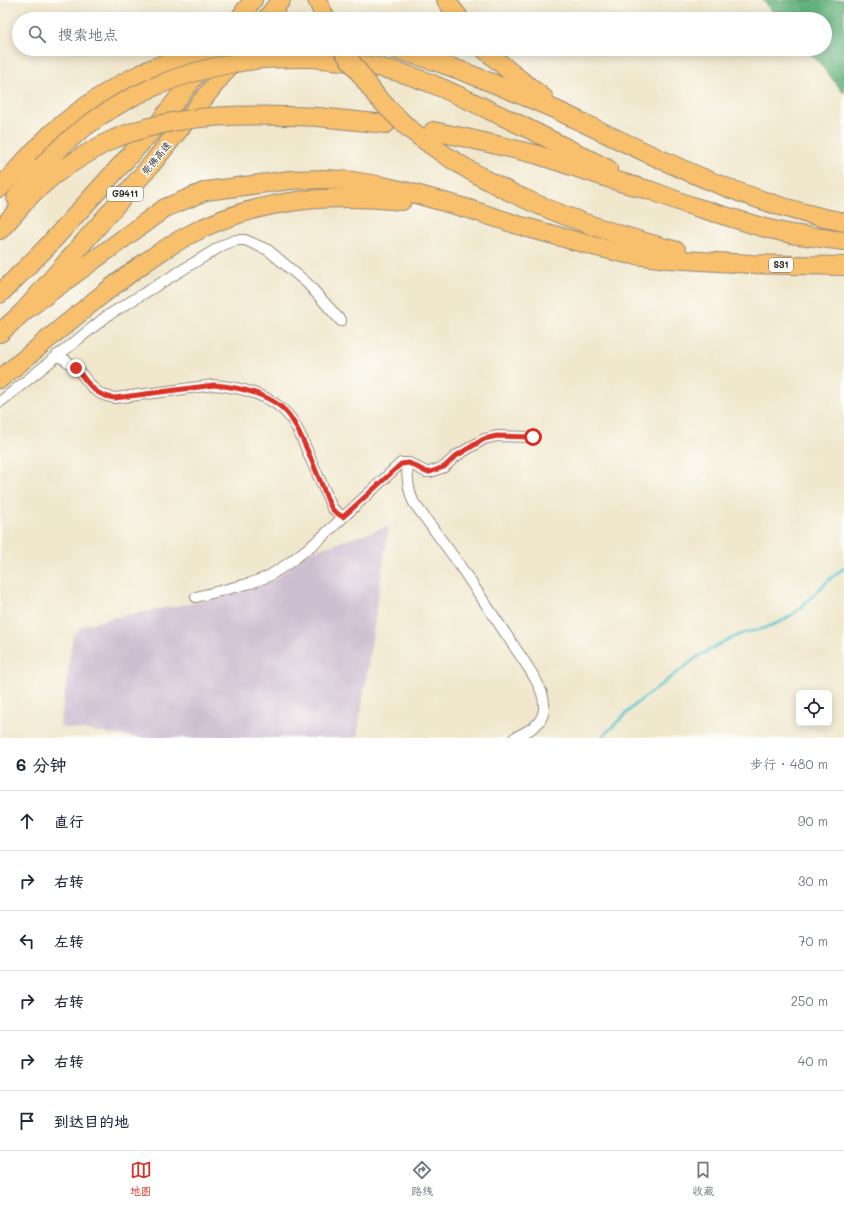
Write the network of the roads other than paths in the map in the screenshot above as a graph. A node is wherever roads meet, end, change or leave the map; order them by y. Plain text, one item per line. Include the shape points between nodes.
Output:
1 (253, 0) edge
2 (282, 0) edge
3 (317, 0) edge
4 (446, 0) edge
5 (244, 12) edge
6 (272, 12) edge
7 (323, 12) edge
8 (455, 12) edge
9 (186, 56) edge
10 (211, 56) edge
11 (237, 56) edge
12 (347, 56) edge
13 (417, 56) edge
14 (492, 56) edge
15 (567, 115) junction
16 (386, 124) dead end
17 (432, 131) dead end
18 (48, 171) junction
19 (0, 188) edge
20 (652, 191) junction
21 (468, 209) junction
22 (0, 220) edge
23 (844, 222) edge
24 (0, 230) edge
25 (843, 241) edge
26 (723, 262) junction
27 (841, 266) edge
28 (0, 294) edge
29 (23, 312) junction
30 (341, 321) dead end
31 (0, 333) edge
32 (57, 355) junction
33 (0, 379) edge
34 (0, 402) edge
35 (533, 437) dead end
36 (407, 463) junction
37 (343, 517) junction
38 (196, 597) dead end
39 (514, 738) edge

1 - 5 highway
2 - 6 highway
3 - 7 highway
4 - 8 highway
9 - 19 highway via 140,74 95,100 59,127
10 - 28 highway, 莞佛高速 / G9411 via 158,124 45,249
11 - 29 highway, 莞佛高速 / G9411 via 151,164
12 - 26 highway, bridge via 377,97 406,126 438,151 481,177 570,218 624,236
13 - 15 highway via 450,66
14 - 15 highway
15 - 23 highway via 715,183 777,205
16 - 18 highway, bridge via 318,118 198,118 153,126 114,140
17 - 20 highway via 535,154
18 - 20 highway, bridge via 64,144 86,126 132,97 178,76 235,63 278,58 311,58 371,66 439,87
18 - 22 highway via 26,184
18 - 24 highway via 32,194
20 - 25 highway via 765,228
21 - 26 highway via 627,254
21 - 29 highway via 378,185 326,179 290,180 206,190 165,208
21 - 33 highway via 379,198 326,198 274,204 225,219 185,237 144,263
26 - 27 highway, S31
29 - 31 highway, 莞佛高速 / G9411
30 - 32 street via 307,283 268,250 245,240 236,240 223,245 107,316
32 - 34 street
32 - 37 street via 76,368 98,393 106,397 214,385 239,388 266,398 290,417 332,508
35 - 36 street via 497,436 484,439 456,456 444,467 430,472
36 - 37 street via 398,466
36 - 39 street via 407,478 414,504 454,557 522,658 542,693 544,714 531,729
37 - 38 street via 310,547 269,576 251,584

